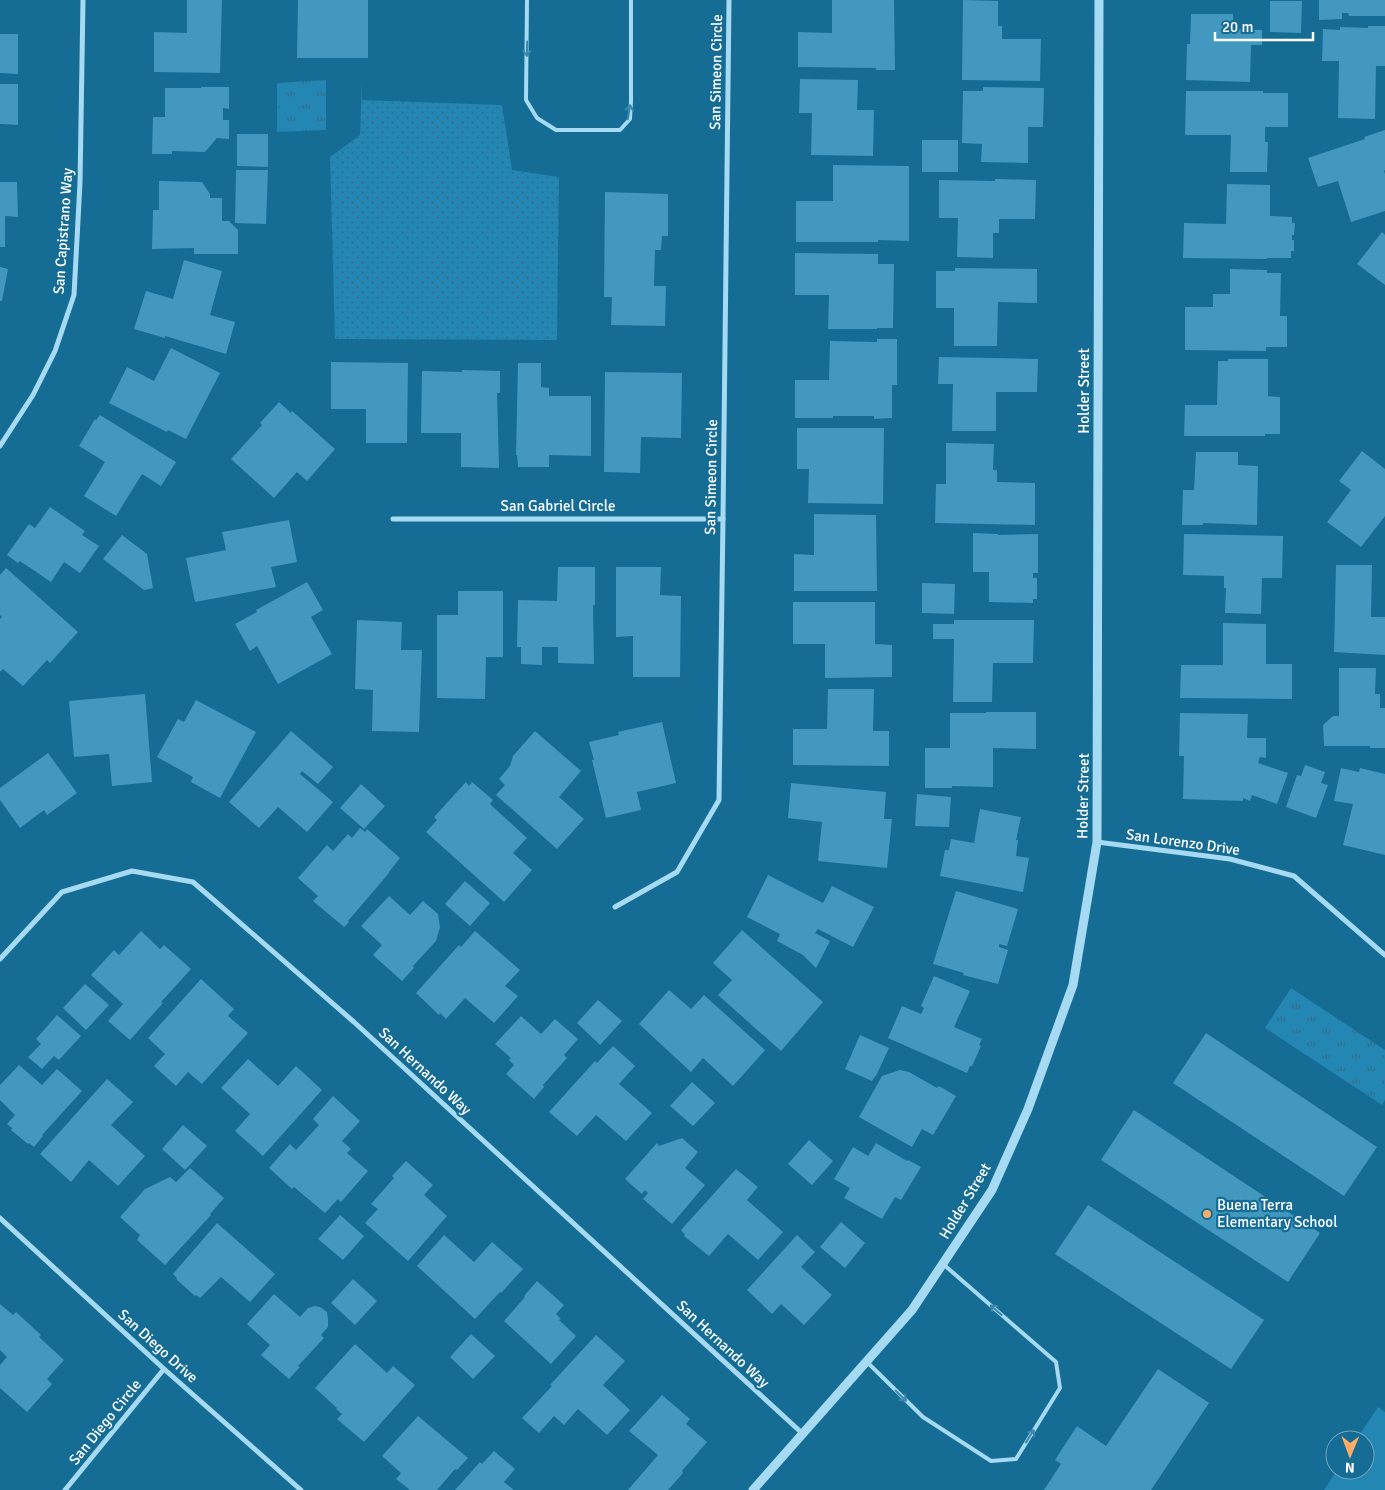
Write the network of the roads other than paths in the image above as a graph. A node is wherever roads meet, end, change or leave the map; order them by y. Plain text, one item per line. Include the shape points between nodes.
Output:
1 (83, 0) edge
2 (527, 0) edge
3 (632, 0) edge
4 (729, 0) edge
5 (1099, 0) edge
6 (0, 446) edge
7 (393, 519) dead end
8 (723, 519) junction
9 (1097, 842) junction
10 (615, 907) dead end
11 (1385, 955) edge
12 (0, 958) edge
13 (0, 1218) edge
14 (943, 1264) junction
15 (867, 1362) junction
16 (164, 1369) junction
17 (802, 1434) junction
18 (65, 1490) edge
19 (300, 1490) edge
20 (753, 1490) edge

1 - 6 street, San Capistrano Way via 80,183 74,296 55,350 33,395
2 -> 3 lane via 526,100 537,118 556,130 620,130 630,119
4 - 8 street, San Simeon Circle
5 - 9 street, Holder Street
7 - 8 street, San Gabriel Circle
8 - 10 street, San Simeon Circle via 718,800 677,872
9 - 11 street, San Lorenzo Drive via 1230,859 1294,876
9 - 14 street, Holder Street via 1073,985 1028,1109 992,1190
12 - 17 street, San Hernando Way via 62,892 132,871 193,882 354,1022
13 - 16 street, San Diego Drive
14 - 15 street, Holder Street via 912,1310
15 -> 14 lane via 923,1417 991,1461 1016,1459 1060,1388 1056,1362
15 - 17 street, Holder Street
16 - 18 street, San Diego Circle
16 - 19 street, San Diego Drive
17 - 20 street, Holder Street

